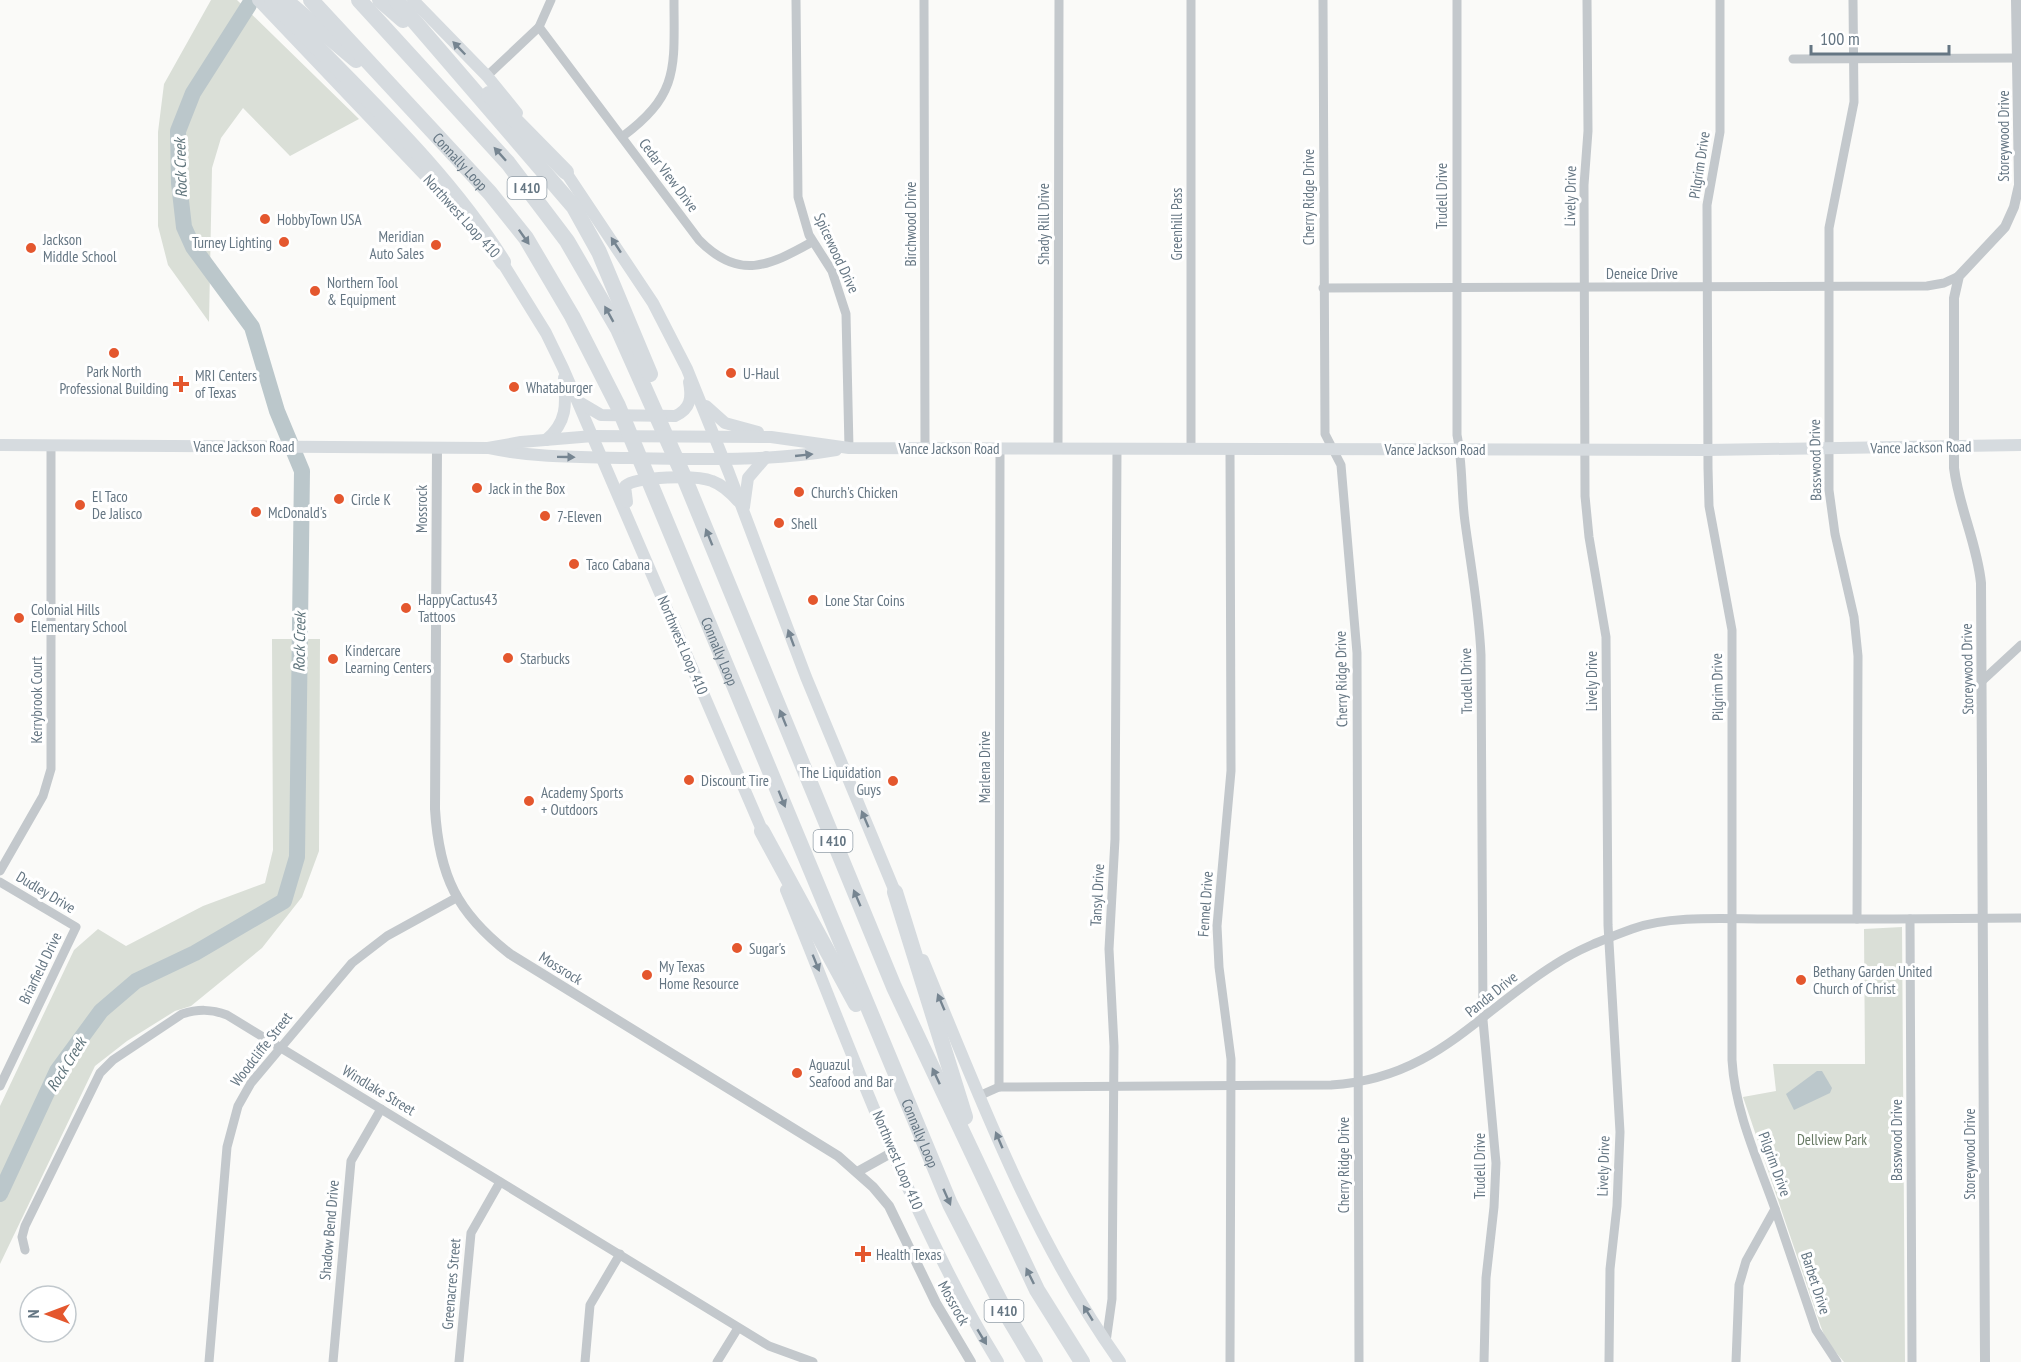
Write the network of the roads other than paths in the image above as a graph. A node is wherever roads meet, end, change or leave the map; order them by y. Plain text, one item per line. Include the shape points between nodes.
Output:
1 (258, 0) edge
2 (272, 0) edge
3 (285, 0) edge
4 (311, 0) edge
5 (359, 0) edge
6 (380, 0) edge
7 (551, 0) edge
8 (674, 0) edge
9 (796, 0) edge
10 (924, 0) edge
11 (1059, 0) edge
12 (1191, 0) edge
13 (1323, 0) edge
14 (1457, 0) edge
15 (1587, 0) edge
16 (1720, 0) edge
17 (1853, 0) edge
18 (2016, 0) edge
19 (404, 2) edge
20 (539, 27) junction
21 (1853, 58) junction
22 (2020, 58) edge
23 (1793, 59) dead end
24 (487, 76) junction
25 (403, 98) junction
26 (622, 137) junction
27 (566, 172) junction
28 (812, 242) junction
29 (503, 262) junction
30 (1959, 276) junction
31 (1829, 286) junction
32 (1707, 287) junction
33 (1323, 288) junction
34 (1455, 288) junction
35 (1584, 288) junction
36 (563, 368) junction
37 (687, 369) junction
38 (701, 400) junction
39 (578, 402) junction
40 (656, 405) junction
41 (592, 436) junction
42 (715, 437) junction
43 (771, 437) junction
44 (546, 440) junction
45 (0, 445) edge
46 (51, 445) junction
47 (2021, 445) edge
48 (1954, 446) junction
49 (925, 447) junction
50 (437, 448) junction
51 (488, 448) junction
52 (849, 448) junction
53 (1000, 448) junction
54 (1058, 448) junction
55 (1117, 448) junction
56 (1191, 448) junction
57 (1230, 448) junction
58 (1333, 449) junction
59 (1460, 449) junction
60 (1829, 449) junction
61 (1584, 450) junction
62 (1708, 450) junction
63 (766, 457) junction
64 (602, 458) junction
65 (724, 460) junction
66 (742, 508) junction
67 (638, 541) junction
68 (2021, 645) edge
69 (1982, 681) junction
70 (762, 831) junction
71 (0, 871) edge
72 (0, 882) edge
73 (895, 892) junction
74 (456, 898) junction
75 (1983, 918) junction
76 (2021, 918) edge
77 (1857, 919) junction
78 (1910, 919) junction
79 (1734, 920) junction
80 (76, 927) joint
81 (1608, 939) junction
82 (1483, 1020) junction
83 (280, 1047) junction
84 (891, 1065) junction
85 (1358, 1082) junction
86 (0, 1086) edge
87 (1232, 1086) junction
88 (999, 1087) junction
89 (1114, 1087) junction
90 (981, 1095) junction
91 (381, 1109) junction
92 (893, 1152) junction
93 (857, 1172) junction
94 (500, 1182) junction
95 (987, 1187) junction
96 (1775, 1209) junction
97 (25, 1250) dead end
98 (620, 1254) junction
99 (738, 1328) junction
100 (1106, 1342) junction
101 (208, 1362) edge
102 (333, 1362) edge
103 (459, 1362) edge
104 (585, 1362) edge
105 (717, 1362) edge
106 (813, 1362) edge
107 (971, 1362) edge
108 (998, 1362) edge
109 (1035, 1362) edge
110 (1082, 1362) edge
111 (1120, 1362) edge
112 (1230, 1362) edge
113 (1359, 1362) edge
114 (1484, 1362) edge
115 (1609, 1362) edge
116 (1736, 1362) edge
117 (1838, 1362) edge
118 (1912, 1362) edge
119 (1984, 1362) edge

1 - 29 main road, Northwest Loop 410 via 438,188
2 - 29 highway via 445,180
3 - 25 highway
4 - 25 highway, Connally Loop / I 410
40 -> 5 highway, I 410 via 567,241 507,163
6 - 27 highway via 507,110
7 - 20 street
8 - 26 street via 673,71 669,85 651,113
9 - 28 street, Spicewood Drive via 796,175
10 - 49 street, Birchwood Drive
11 - 54 street, Shady Rill Drive
12 - 56 street, Greenhill Pass
13 - 33 street, Cherry Ridge Drive
14 - 34 street, Trudell Drive
15 - 35 street, Lively Drive
16 - 32 street, Pilgrim Drive via 1720,132 1707,196
17 - 21 street, Basswood Drive
18 - 22 street, Storeywood Drive
24 -> 19 main road
19 - 40 highway via 574,207 594,243 649,371
20 - 24 street
20 - 26 street, Cedar View Drive
21 - 22 street
21 - 23 street
21 - 31 street, Basswood Drive via 1853,109 1829,228
22 - 30 street, Storeywood Drive via 2019,185 2014,207 2005,227
24 - 27 main road
25 -> 84 highway, Connally Loop / I 410 via 526,238 618,406
26 - 28 street, Cedar View Drive via 699,240 723,260 761,266 781,260
37 -> 27 main road via 653,303
28 - 52 street, Spicewood Drive via 832,272 846,314
29 - 36 main road, Northwest Loop 410
30 - 31 street, Deneice Drive via 1927,286
30 - 48 street, Storeywood Drive via 1953,310
31 - 32 street, Deneice Drive
31 - 60 street, Basswood Drive
32 - 35 street, Deneice Drive
32 - 62 street, Pilgrim Drive
33 - 34 street, Deneice Drive
33 - 58 street, Cherry Ridge Drive via 1325,434
34 - 35 street, Deneice Drive
34 - 59 street, Trudell Drive
35 - 61 street, Lively Drive
36 - 39 main road, Northwest Loop 410
36 - 44 main road via 565,415
37 - 38 main road
37 - 39 main road via 690,400 682,413 675,416 601,415
38 - 42 main road
38 - 43 main road via 724,423
39 - 41 main road, Northwest Loop 410
95 -> 40 highway, I 410 via 894,987
41 - 42 main road, Vance Jackson Road
41 - 44 main road, Vance Jackson Road
41 - 64 main road, Northwest Loop 410
42 - 43 main road, Vance Jackson Road
42 - 65 main road
43 - 52 main road, Vance Jackson Road
44 - 51 main road, Vance Jackson Road
45 - 46 main road, Vance Jackson Road
46 - 50 main road, Vance Jackson Road
46 - 71 street, Kerrybrook Court via 51,769 44,796
47 - 48 main road, Vance Jackson Road
48 - 60 main road, Vance Jackson Road
48 - 69 street, Storeywood Drive via 1957,488 1979,562
49 - 52 main road, Vance Jackson Road
49 - 53 main road, Vance Jackson Road
50 - 51 main road, Vance Jackson Road
50 - 74 street, Mossrock via 435,809 440,852
51 -> 64 main road, Vance Jackson Road via 529,456
63 -> 52 main road, Vance Jackson Road
53 - 54 main road, Vance Jackson Road
53 - 88 street, Marlena Drive
54 - 55 main road, Vance Jackson Road
55 - 56 main road, Vance Jackson Road
55 - 89 street, Tansyl Drive via 1115,839 1109,949
56 - 57 main road, Vance Jackson Road
57 - 58 main road, Vance Jackson Road
57 - 87 street, Fennel Drive via 1231,771 1217,926
58 - 59 main road, Vance Jackson Road
58 - 85 street, Cherry Ridge Drive via 1341,465 1357,653
59 - 61 main road, Vance Jackson Road
59 - 82 street, Trudell Drive via 1482,655
60 - 62 main road, Vance Jackson Road
60 - 77 street, Basswood Drive via 1831,503 1858,656
61 - 62 main road, Vance Jackson Road
61 - 81 street, Lively Drive via 1589,537 1606,637
62 - 79 street, Pilgrim Drive via 1709,506 1732,630
63 - 65 main road, Vance Jackson Road
63 - 66 main road via 748,478
64 - 65 main road, Vance Jackson Road
64 - 67 main road, Northwest Loop 410
65 - 66 main road
66 - 67 main road via 729,491 703,478 636,480 625,486 624,492
73 -> 66 main road via 806,677
67 - 70 main road, Northwest Loop 410
68 - 69 street
69 - 75 street, Storeywood Drive
70 - 84 highway
70 -> 92 main road, Northwest Loop 410
72 - 80 street, Dudley Drive
90 -> 73 main road
73 - 95 highway
74 - 83 street, Woodcliffe Street via 387,936 352,963
74 - 93 street, Mossrock via 476,926 510,954 838,1156
75 - 76 street, Panda Drive
75 - 78 street, Panda Drive
75 - 119 street, Storeywood Drive
77 - 78 street, Panda Drive
77 - 79 street, Panda Drive
78 - 118 street, Basswood Drive
79 - 81 street, Panda Drive via 1646,926
79 - 96 street, Pilgrim Drive via 1735,1090
80 - 86 street, Briarfield Drive
81 - 82 street, Panda Drive via 1554,965
81 - 115 street, Lively Drive via 1620,1132 1610,1269
82 - 85 street, Panda Drive via 1450,1045 1419,1061
82 - 114 street, Trudell Drive via 1496,1163
83 - 91 street, Windlake Street
83 - 97 street, Windlake Street via 227,1014 205,1009 182,1014 113,1060 90,1090 25,1226
83 - 101 street, Woodcliffe Street via 243,1095 229,1133
84 -> 109 highway, Connally Loop / I 410 via 972,1249
85 - 87 street, Panda Drive
85 - 113 street, Cherry Ridge Drive
87 - 89 street, Panda Drive
87 - 112 street, Fennel Drive
88 - 89 street, Panda Drive
88 - 90 street, Panda Drive
89 - 100 street, Tansyl Drive via 1112,1299
100 -> 90 main road via 1034,1217
91 - 94 street, Windlake Street
91 - 102 street, Shadow Bend Drive via 351,1161
92 - 93 street
92 -> 108 main road, Northwest Loop 410 via 950,1279
93 - 107 street, Mossrock via 889,1206 936,1304
94 - 98 street, Windlake Street
94 - 103 street, Greenacres Street via 471,1233
110 -> 95 highway, I 410 via 1037,1290
96 - 116 street, Pilgrim Drive via 1746,1262 1739,1285
96 - 117 street, Barbet Drive via 1816,1330
98 - 99 street, Windlake Street
98 - 104 street via 590,1305
99 - 105 street
99 - 106 street, Windlake Street via 769,1346
100 - 111 main road

